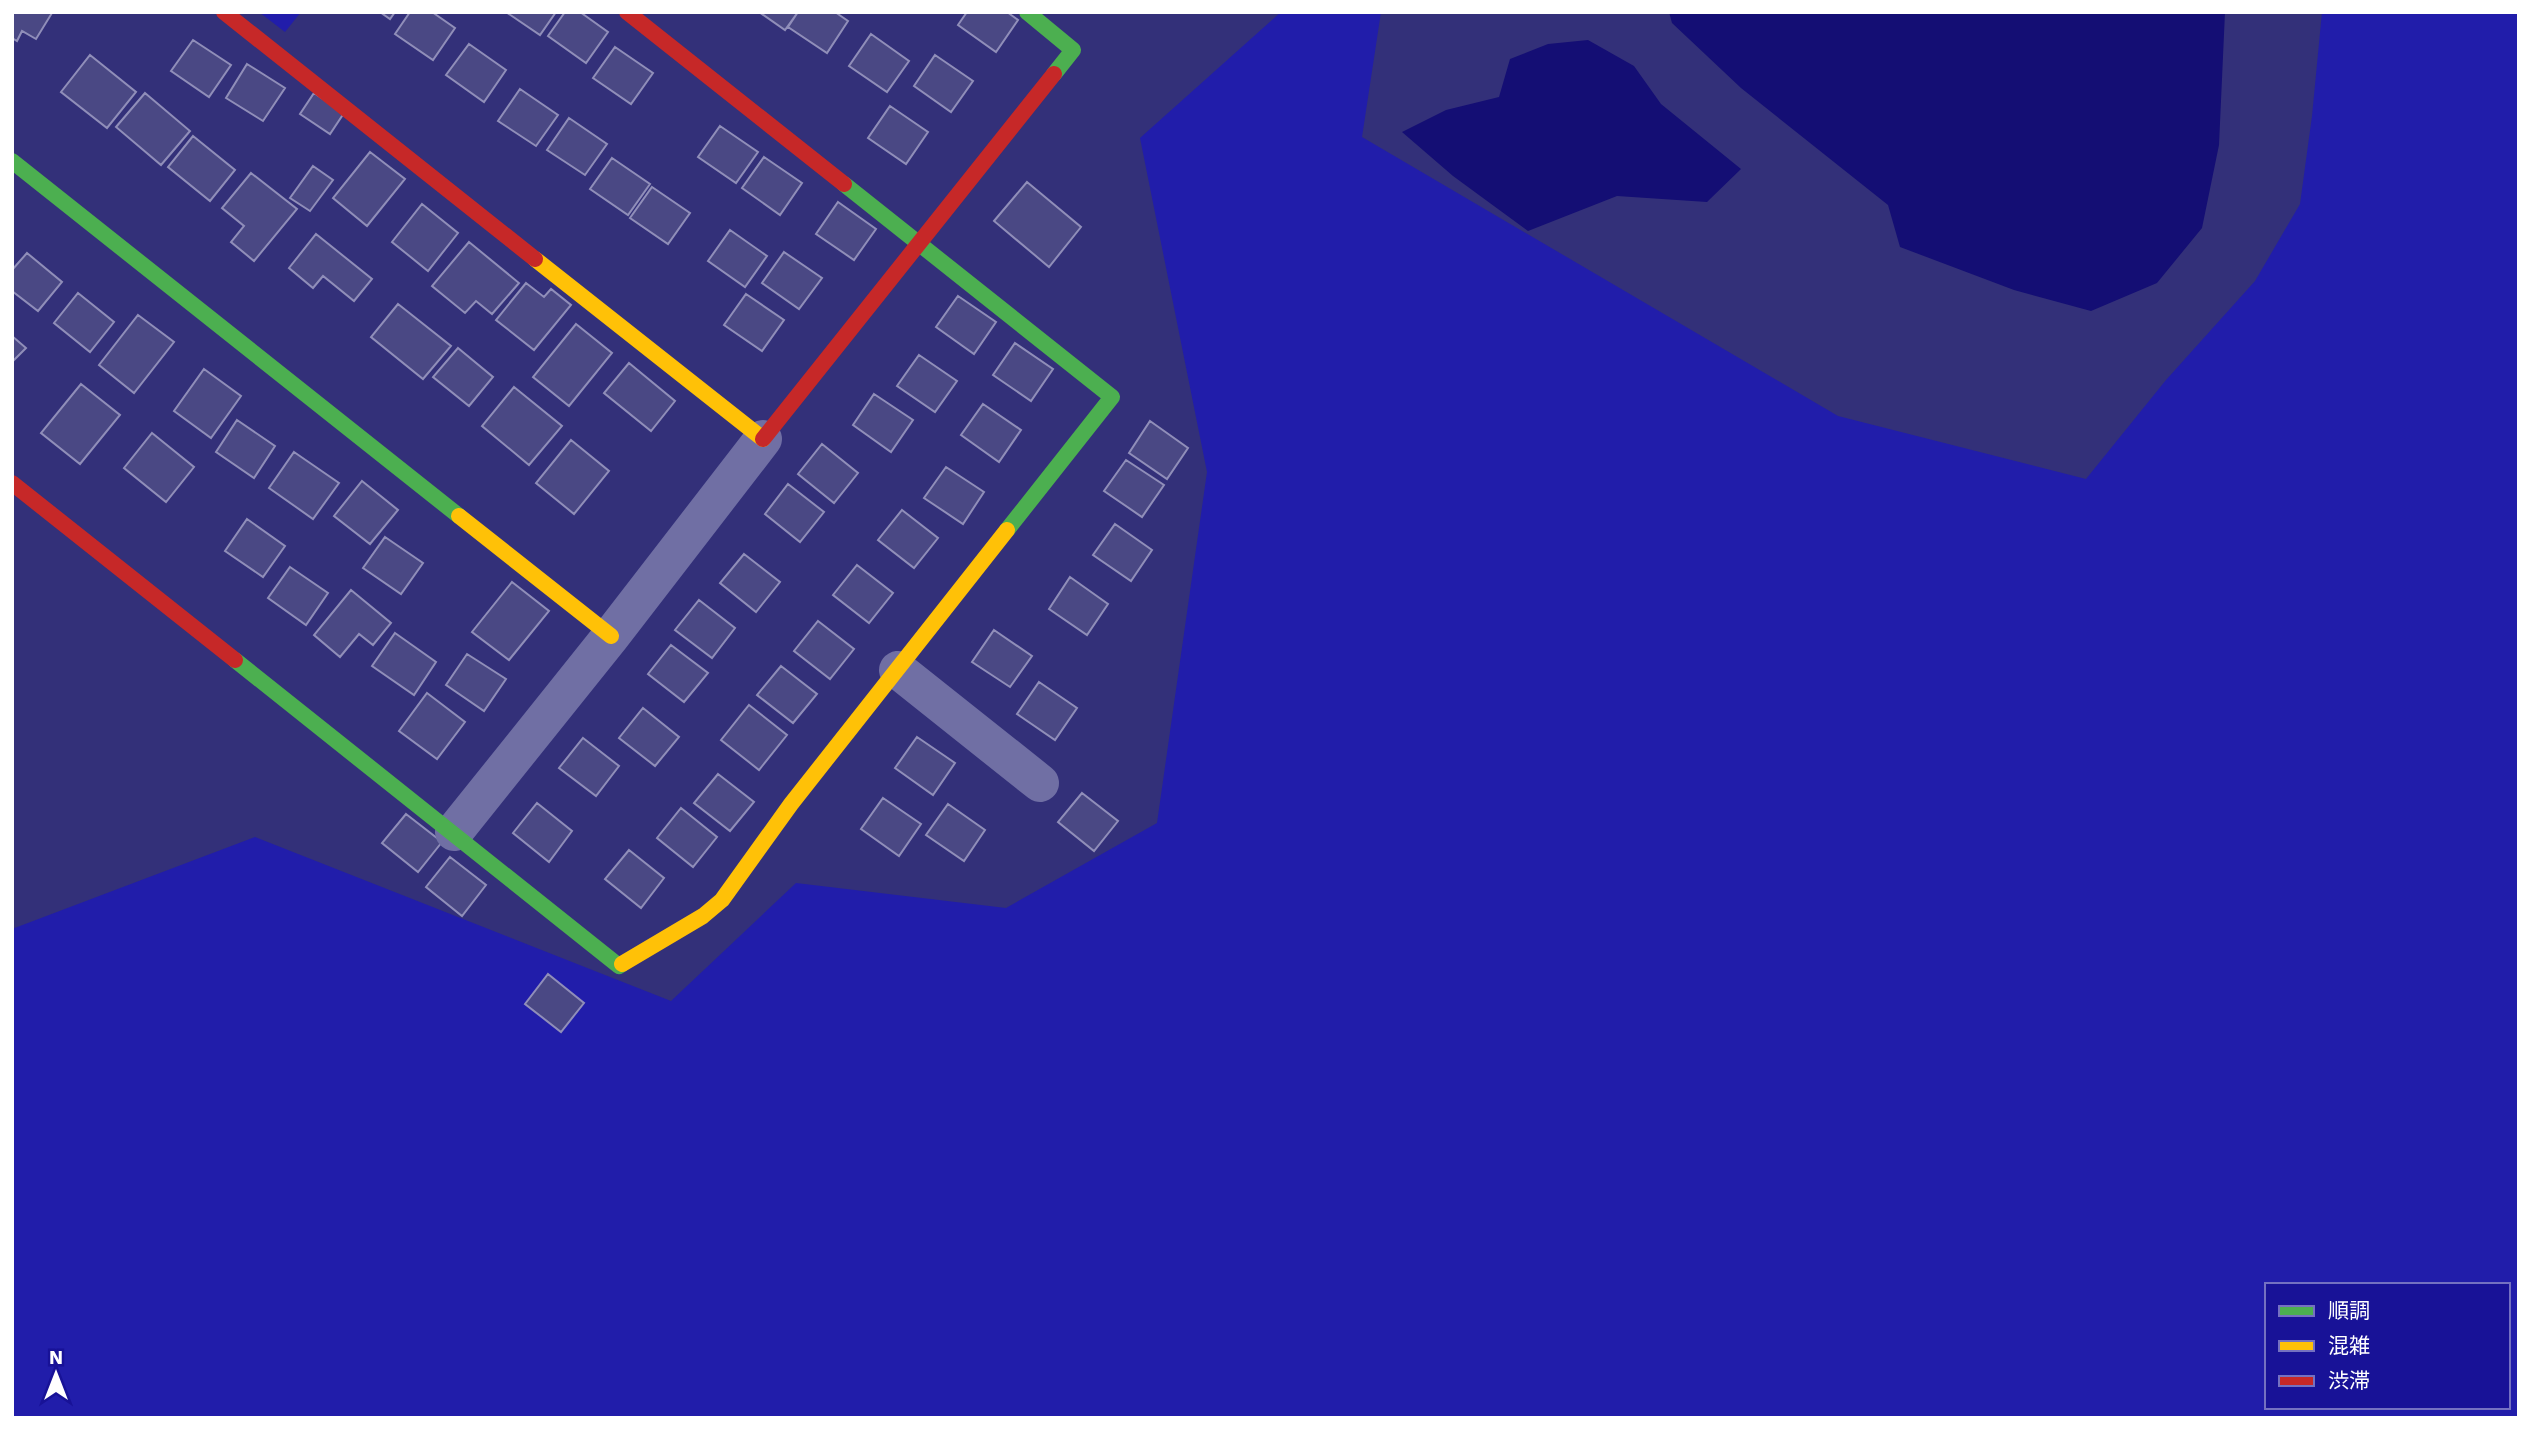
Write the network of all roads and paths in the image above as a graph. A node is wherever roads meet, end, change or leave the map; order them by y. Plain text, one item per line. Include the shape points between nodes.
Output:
1 (224, 12) edge
2 (627, 12) edge
3 (1027, 12) edge
4 (12, 161) edge
5 (918, 244) junction
6 (764, 439) junction
7 (12, 482) edge
8 (611, 636) junction
9 (898, 670) junction
10 (1040, 783) dead end
11 (454, 832) junction

1 - 6 street
2 - 5 street
3 - 5 street via 1073,50
4 - 8 street
5 - 6 street
5 - 9 street via 1112,397
6 - 8 street
7 - 11 street
8 - 11 street
9 - 10 street
9 - 11 street via 791,804 722,900 619,966

